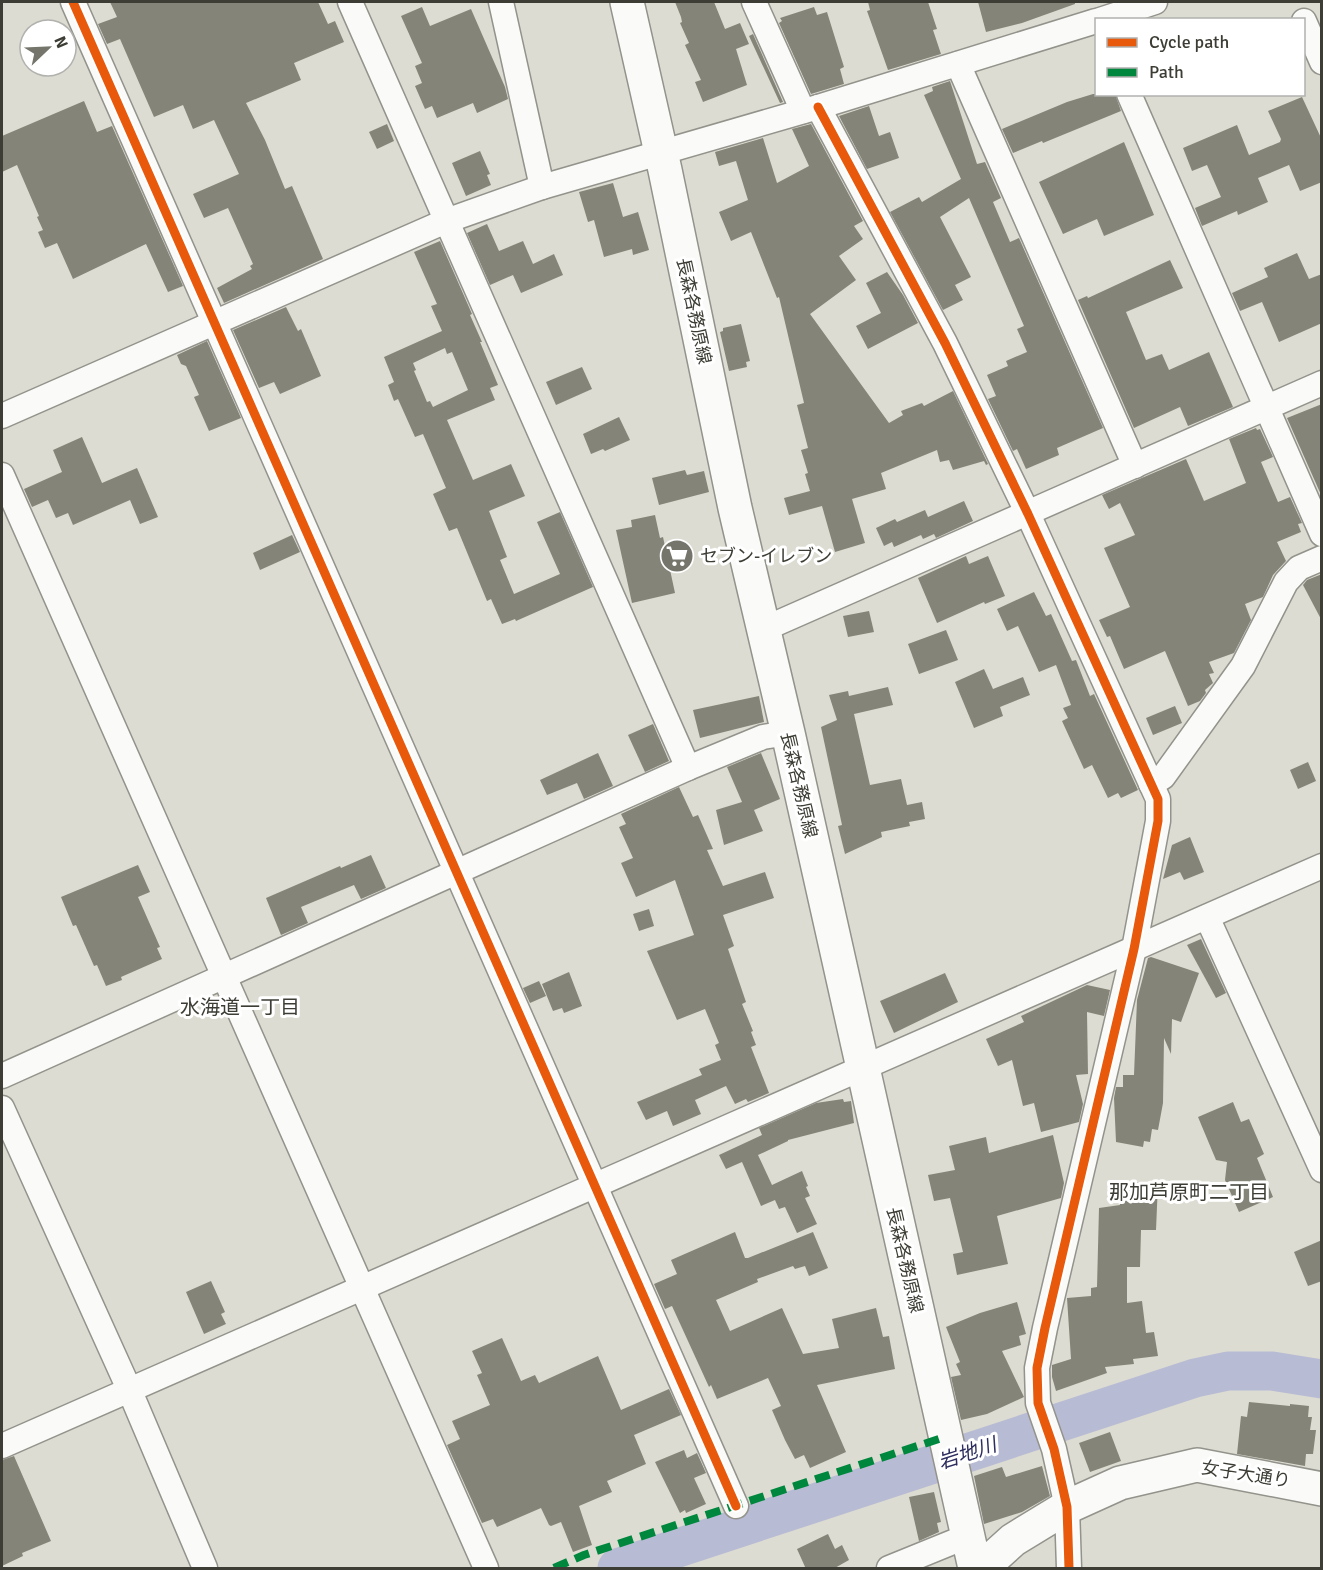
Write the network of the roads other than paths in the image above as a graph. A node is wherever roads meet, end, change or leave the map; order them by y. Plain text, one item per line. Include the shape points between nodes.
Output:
1 (73, 2) edge
2 (350, 2) edge
3 (501, 2) edge
4 (627, 2) edge
5 (754, 2) edge
6 (1089, 2) edge
7 (1155, 2) edge
8 (1295, 2) edge
9 (1097, 18) edge
10 (1104, 18) edge
11 (1302, 18) edge
12 (1095, 21) edge
13 (1305, 24) edge
14 (1322, 62) edge
15 (958, 64) junction
16 (1130, 96) edge
17 (811, 109) junction
18 (661, 153) junction
19 (542, 187) junction
20 (446, 221) junction
21 (215, 324) junction
22 (1322, 383) edge
23 (1266, 408) junction
24 (2, 416) edge
25 (1135, 466) junction
26 (2, 475) edge
27 (1028, 514) junction
28 (1322, 534) edge
29 (1322, 558) edge
30 (764, 629) junction
31 (788, 733) junction
32 (688, 768) junction
33 (1151, 784) junction
34 (1322, 866) edge
35 (456, 873) junction
36 (1207, 917) junction
37 (1134, 949) junction
38 (224, 976) junction
39 (862, 1069) junction
40 (2, 1076) edge
41 (2, 1108) edge
42 (1322, 1170) edge
43 (595, 1185) junction
44 (362, 1285) junction
45 (129, 1389) junction
46 (2, 1446) edge
47 (1322, 1489) edge
48 (736, 1506) dead end
49 (1067, 1507) junction
50 (959, 1534) junction
51 (206, 1569) edge
52 (486, 1569) edge
53 (890, 1569) edge
54 (975, 1569) edge
55 (981, 1569) edge
56 (1069, 1569) edge

1 - 21 street
2 - 20 street
3 - 19 street
4 - 18 main road, 長森各務原線
5 - 17 street
6 - 9 street
7 - 10 street
8 - 11 street
12 - 15 street
13 - 14 street
15 - 17 street
15 - 25 street
16 - 23 street
17 - 18 street
17 - 27 street via 945,343
18 - 19 street
18 - 30 main road, 長森各務原線
19 - 20 street
20 - 21 street
20 - 32 street
21 - 24 street
21 - 35 street
22 - 23 street
23 - 25 street
23 - 28 street
25 - 27 street
26 - 38 street
27 - 30 street
27 - 33 street
29 - 33 street via 1299,568 1286,582 1243,666 1163,777
30 - 31 main road, 長森各務原線
31 - 32 street via 763,736
31 - 39 main road, 長森各務原線
32 - 35 street
33 - 37 street via 1158,799 1158,821
34 - 36 street
35 - 38 street
35 - 43 street
36 - 37 street
36 - 42 street
37 - 39 street
37 - 49 street via 1037,1368 1038,1403 1054,1449
38 - 40 street
38 - 44 street
39 - 43 street
39 - 50 main road, 長森各務原線 via 945,1437
41 - 45 street
43 - 44 street
43 - 48 street
44 - 45 street
44 - 52 street
45 - 46 street
45 - 51 street
47 - 49 main road, 女子大通り via 1197,1465 1120,1483
49 - 55 main road, 女子大通り via 1013,1540
49 - 56 street
50 - 53 street
50 - 54 main road, 長森各務原線

